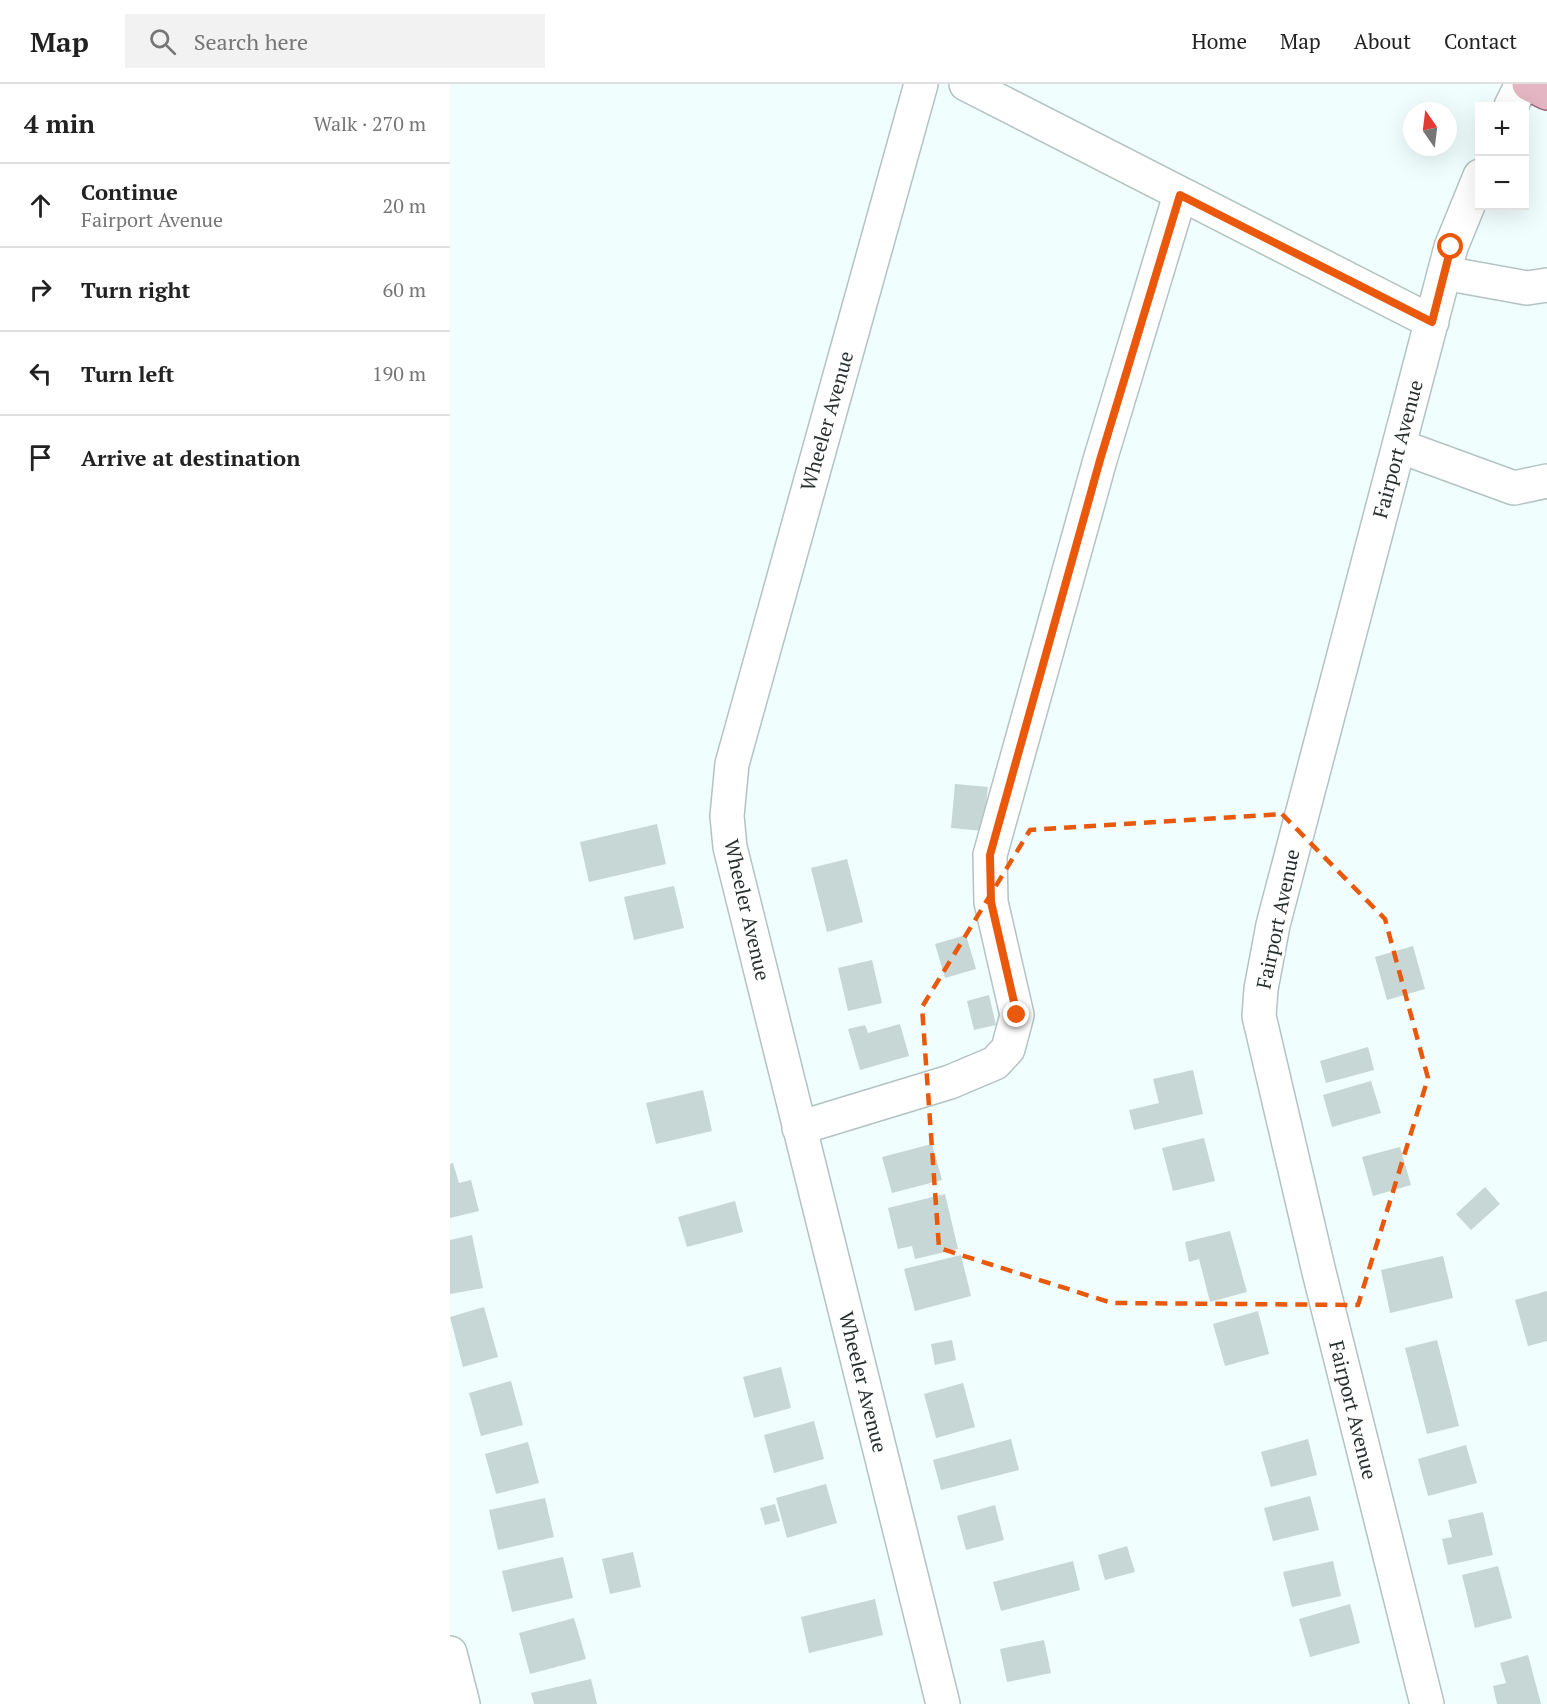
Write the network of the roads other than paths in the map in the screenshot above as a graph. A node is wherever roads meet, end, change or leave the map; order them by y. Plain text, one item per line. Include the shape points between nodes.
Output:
1 (921, 84) edge
2 (966, 84) edge
3 (1522, 84) edge
4 (1529, 84) edge
5 (1547, 93) edge
6 (1513, 102) edge
7 (1475, 186) edge
8 (1180, 195) junction
9 (1444, 273) junction
10 (1547, 285) edge
11 (1432, 322) junction
12 (1399, 446) junction
13 (1547, 481) edge
14 (799, 1128) junction
15 (450, 1653) edge
16 (464, 1704) edge
17 (943, 1704) edge
18 (1427, 1704) edge

1 - 14 street, Wheeler Avenue via 732,764 727,816 730,847
2 - 8 street
3 - 6 street
4 - 5 main road
7 - 9 street, Fairport Avenue
8 - 11 street
8 - 14 street via 1097,472 990,855 991,902 1017,1015 1008,1049 996,1063 950,1082
9 - 10 street via 1527,288
9 - 11 street, Fairport Avenue
11 - 12 street, Fairport Avenue
12 - 13 street via 1514,488
12 - 18 street, Fairport Avenue via 1273,925 1259,1016 1313,1250
14 - 17 street, Wheeler Avenue
15 - 16 street

